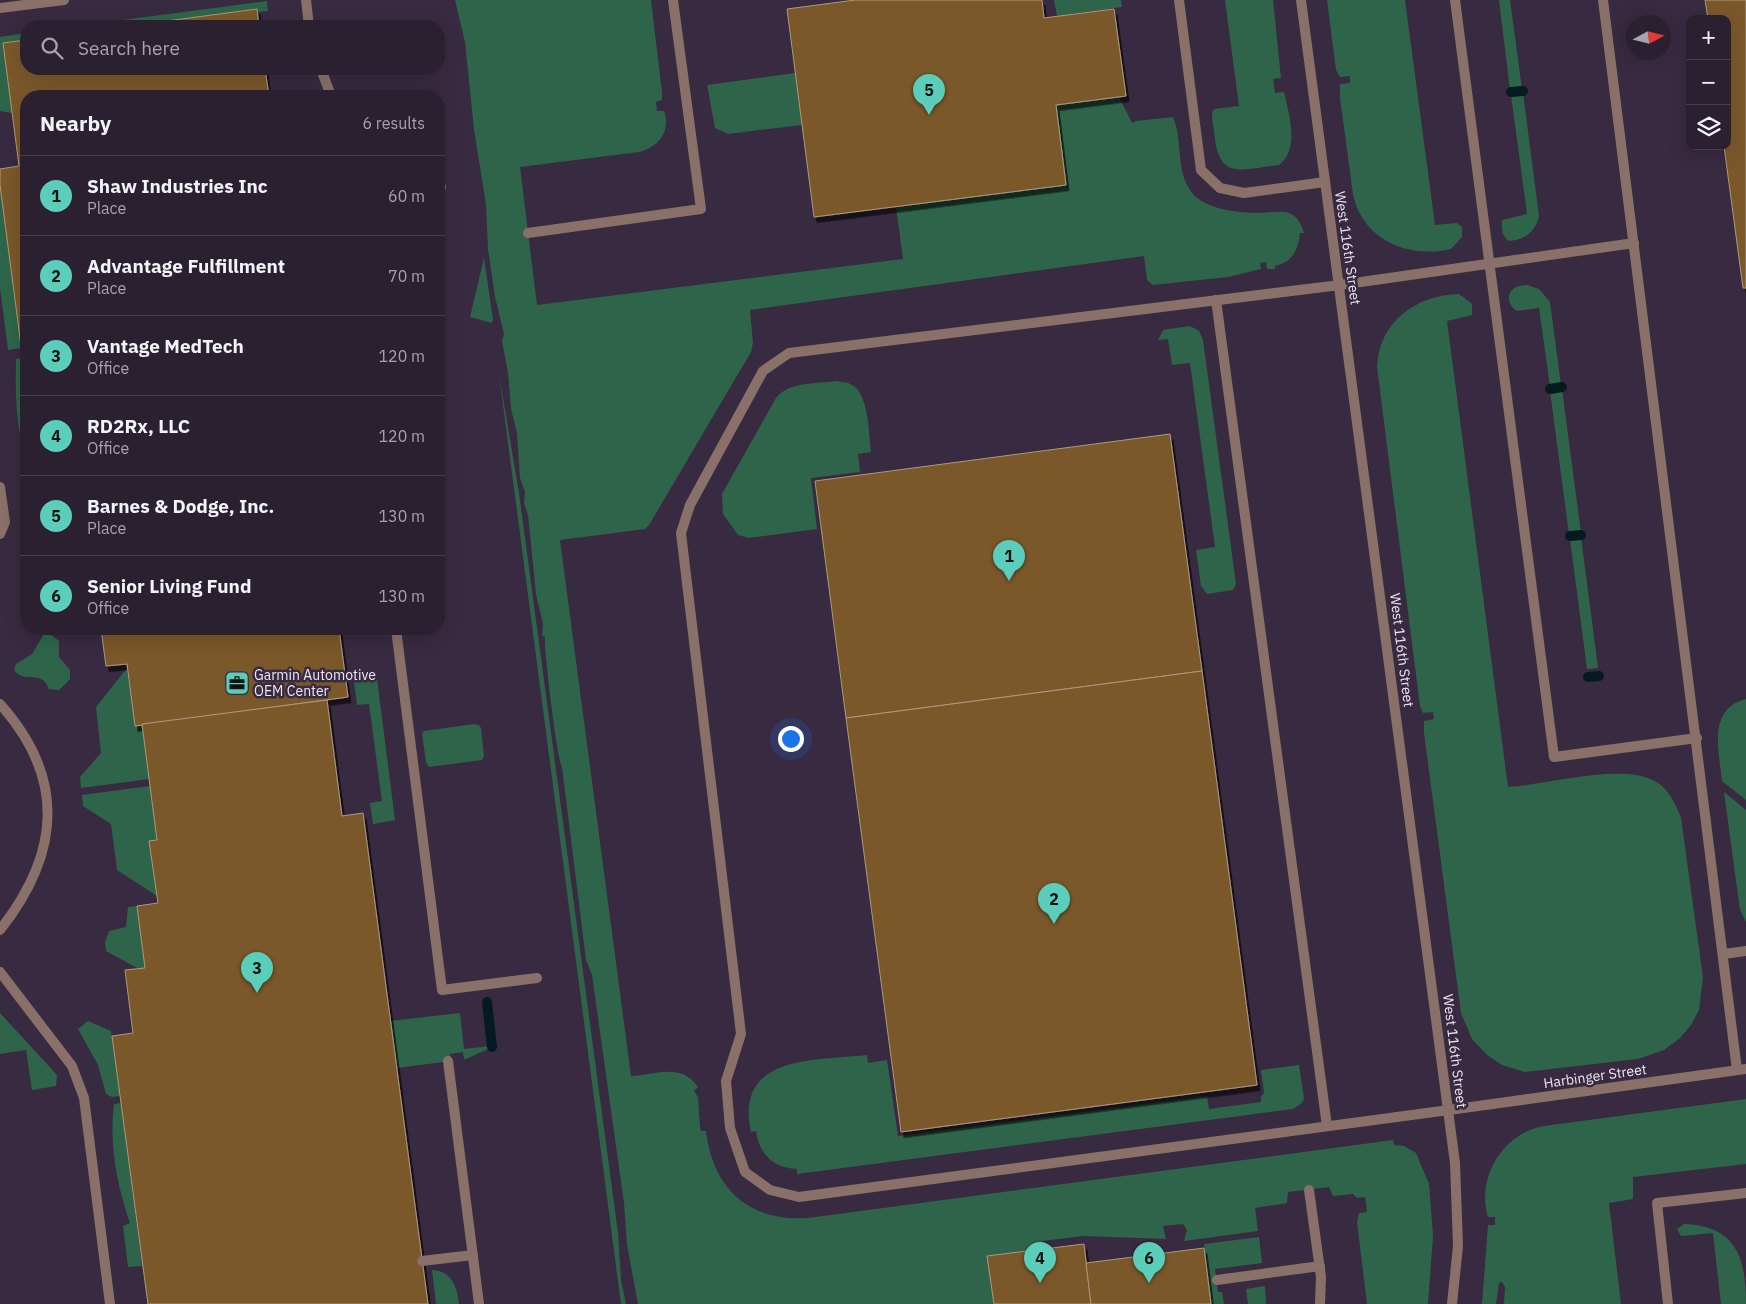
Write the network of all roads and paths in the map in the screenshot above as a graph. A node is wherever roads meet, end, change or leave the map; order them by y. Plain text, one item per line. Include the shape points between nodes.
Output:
1 (64, 0) edge
2 (306, 0) edge
3 (673, 0) edge
4 (1179, 0) edge
5 (1301, 0) edge
6 (1455, 0) edge
7 (1603, 0) edge
8 (0, 8) edge
9 (308, 20) edge
10 (323, 75) edge
11 (329, 90) edge
12 (1325, 182) junction
13 (528, 233) dead end
14 (1634, 243) junction
15 (1491, 263) junction
16 (1340, 285) junction
17 (1216, 300) junction
18 (0, 487) edge
19 (0, 534) edge
20 (397, 635) edge
21 (0, 704) edge
22 (1697, 738) junction
23 (0, 930) edge
24 (1746, 951) edge
25 (1724, 954) junction
26 (0, 972) edge
27 (536, 978) dead end
28 (448, 1062) dead end
29 (1741, 1069) edge
30 (1449, 1110) junction
31 (1327, 1126) junction
32 (1309, 1190) dead end
33 (1746, 1193) edge
34 (472, 1254) junction
35 (422, 1261) dead end
36 (1320, 1266) junction
37 (1217, 1280) dead end
38 (110, 1304) edge
39 (479, 1304) edge
40 (1320, 1304) edge
41 (1452, 1304) edge
42 (1668, 1304) edge

1 - 8 street
2 - 9 street
3 - 13 street via 701,210
4 - 12 street via 1201,170 1220,188 1244,193
5 - 12 street, West 116th Street
6 - 15 street
7 - 14 street
10 - 11 street
12 - 16 street, West 116th Street
14 - 15 street, Harbinger Street
14 - 22 street
15 - 16 street, Harbinger Street
15 - 22 street via 1554,757
16 - 17 street, Harbinger Street
16 - 30 street, West 116th Street
17 - 31 street
17 - 31 street, Harbinger Street via 803,350 789,353 763,371 690,505 682,533 741,1034 726,1082 730,1128 745,1172 770,1190 799,1197
18 - 19 street via 5,522
20 - 27 street via 442,990
21 - 23 street via 15,721 42,770 49,817 31,882
22 - 25 street
24 - 25 street
25 - 29 street
26 - 38 street via 72,1066 84,1098
28 - 34 street
29 - 30 street, Harbinger Street
30 - 31 street, Harbinger Street
30 - 41 street, West 116th Street via 1458,1204 1458,1246
32 - 36 street
33 - 42 street via 1657,1203
34 - 35 street
34 - 39 street
36 - 37 street
36 - 40 street

